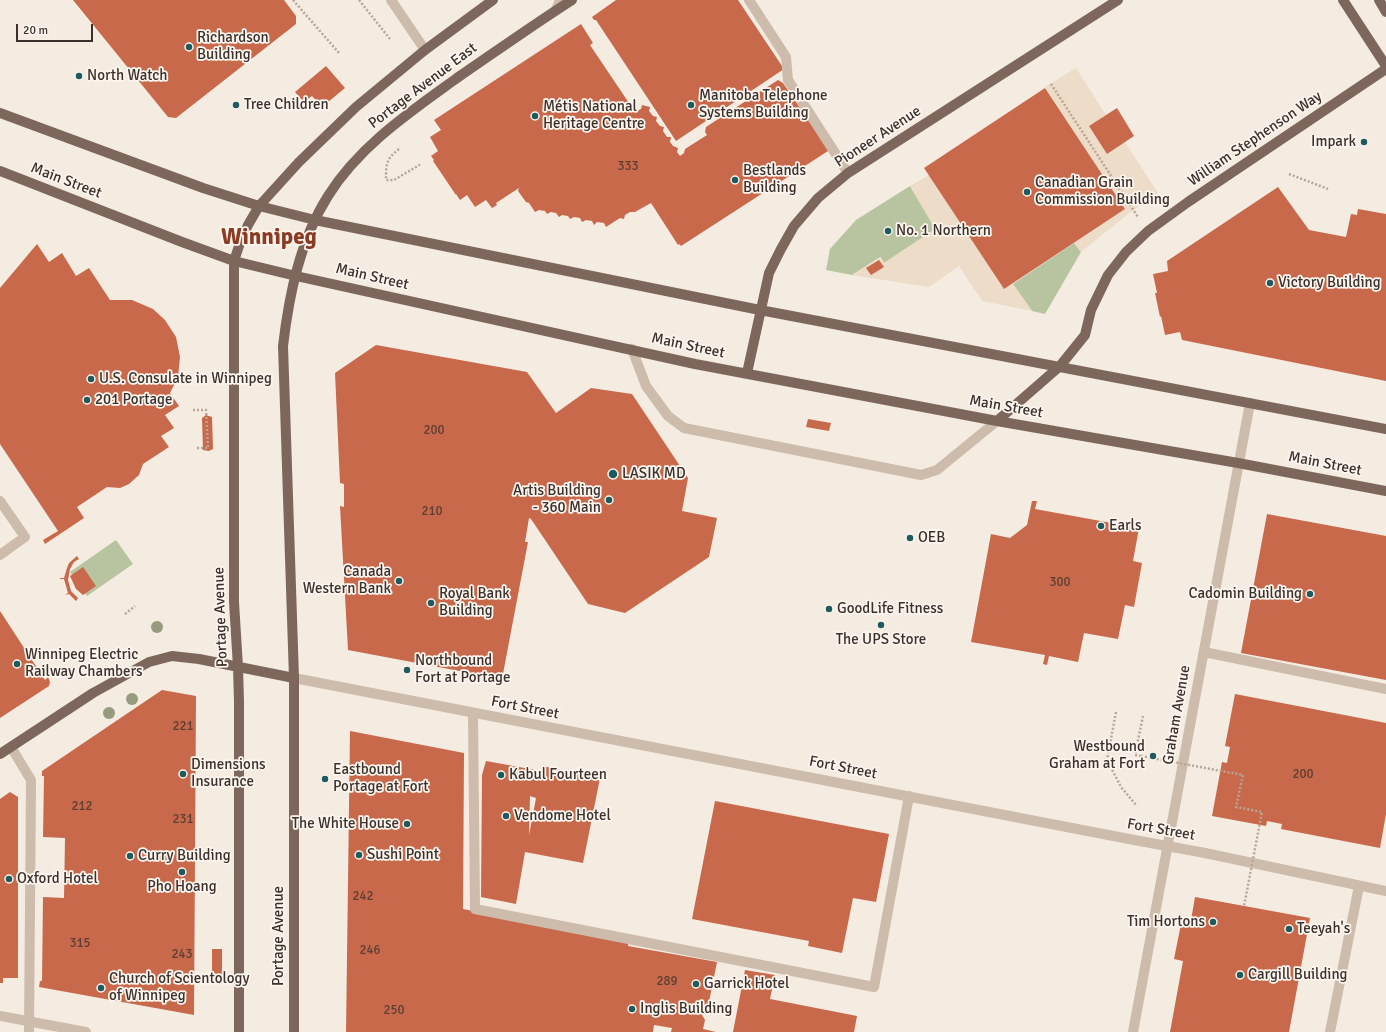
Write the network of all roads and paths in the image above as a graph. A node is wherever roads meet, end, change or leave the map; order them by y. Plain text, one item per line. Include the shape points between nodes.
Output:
1 (293, 0) edge
2 (359, 0) edge
3 (391, 0) edge
4 (493, 0) edge
5 (560, 0) edge
6 (572, 0) edge
7 (749, 0) edge
8 (1118, 0) edge
9 (1344, 0) edge
10 (1378, 0) edge
11 (556, 10) junction
12 (1386, 12) edge
13 (390, 39) dead end
14 (425, 50) junction
15 (339, 53) dead end
16 (1386, 67) edge
17 (1051, 84) dead end
18 (316, 100) dead end
19 (309, 106) dead end
20 (0, 113) edge
21 (399, 149) dead end
22 (420, 164) dead end
23 (0, 171) edge
24 (848, 173) junction
25 (1289, 174) dead end
26 (1328, 188) dead end
27 (259, 206) junction
28 (315, 220) junction
29 (1148, 231) junction
30 (234, 261) junction
31 (296, 276) junction
32 (760, 310) junction
33 (632, 349) junction
34 (1060, 366) junction
35 (747, 373) junction
36 (1250, 402) junction
37 (193, 410) dead end
38 (997, 421) junction
39 (1386, 429) edge
40 (196, 448) dead end
41 (1238, 463) junction
42 (1386, 491) edge
43 (0, 501) edge
44 (0, 555) edge
45 (135, 606) dead end
46 (125, 614) dead end
47 (1204, 652) junction
48 (238, 667) junction
49 (294, 678) junction
50 (1386, 689) edge
51 (1116, 712) dead end
52 (472, 713) junction
53 (1143, 716) dead end
54 (10, 747) junction
55 (0, 754) edge
56 (909, 796) junction
57 (1136, 805) dead end
58 (1168, 846) junction
59 (1359, 886) junction
60 (1386, 890) edge
61 (1244, 906) dead end
62 (0, 1016) edge
63 (29, 1021) junction
64 (29, 1032) edge
65 (86, 1032) edge
66 (239, 1032) edge
67 (294, 1032) edge
68 (1133, 1032) edge
69 (1330, 1032) edge

1 - 15 path
2 - 13 path
3 - 14 street
4 - 14 main road, Portage Avenue East
5 - 11 street
6 - 11 main road, Portage Avenue East
7 - 24 street via 786,57 788,80
8 - 24 main road, Pioneer Avenue
9 - 16 main road
10 - 12 main road
11 - 28 main road, Portage Avenue East via 387,130 340,178
14 - 27 main road, Portage Avenue East via 356,107 299,162
16 - 29 main road, William Stephenson Way
17 - 29 path
18 - 19 path
20 - 27 main road
21 - 22 path via 387,162 386,180 394,180
23 - 30 main road, Main Street
24 - 32 main road, Pioneer Avenue via 818,198 794,226 769,273
25 - 26 path
27 - 28 main road
27 - 30 main road, Portage Avenue via 248,225
28 - 31 main road, Portage Avenue
28 - 32 main road
29 - 34 main road, William Stephenson Way via 1126,252 1108,275 1091,310 1085,335
30 - 31 main road, Main Street
30 - 48 main road, Portage Avenue via 234,602
31 - 33 main road, Main Street
31 - 49 main road, Portage Avenue via 287,310 283,346
32 - 34 main road
32 - 35 main road, Pioneer Avenue
33 - 35 main road, Main Street
33 - 38 street via 646,386 668,416 684,428 875,466 921,475 937,470
34 - 36 main road
34 - 38 main road, William Stephenson Way
35 - 38 main road, Main Street
36 - 39 main road
36 - 41 street, Graham Avenue
37 - 40 path via 206,410 208,448
38 - 41 main road, Main Street
41 - 42 main road, Main Street
41 - 47 street, Graham Avenue
43 - 44 street via 25,537
45 - 46 path
47 - 50 street
47 - 58 street, Graham Avenue
48 - 49 main road
48 - 54 main road via 172,656 149,662 93,693
48 - 66 main road, Portage Avenue
49 - 52 street, Fort Street
49 - 67 main road, Portage Avenue
51 - 57 path via 1107,760 1121,787
52 - 56 street, Fort Street
52 - 56 street via 475,909 874,987
53 - 61 path, bridge via 1135,755 1243,775 1236,807 1262,812
54 - 55 main road
54 - 63 street via 31,780
56 - 58 street, Fort Street
58 - 59 street, Fort Street
58 - 68 street, Graham Avenue
59 - 60 street, Fort Street
59 - 69 street
62 - 63 street
63 - 64 street
63 - 65 street

